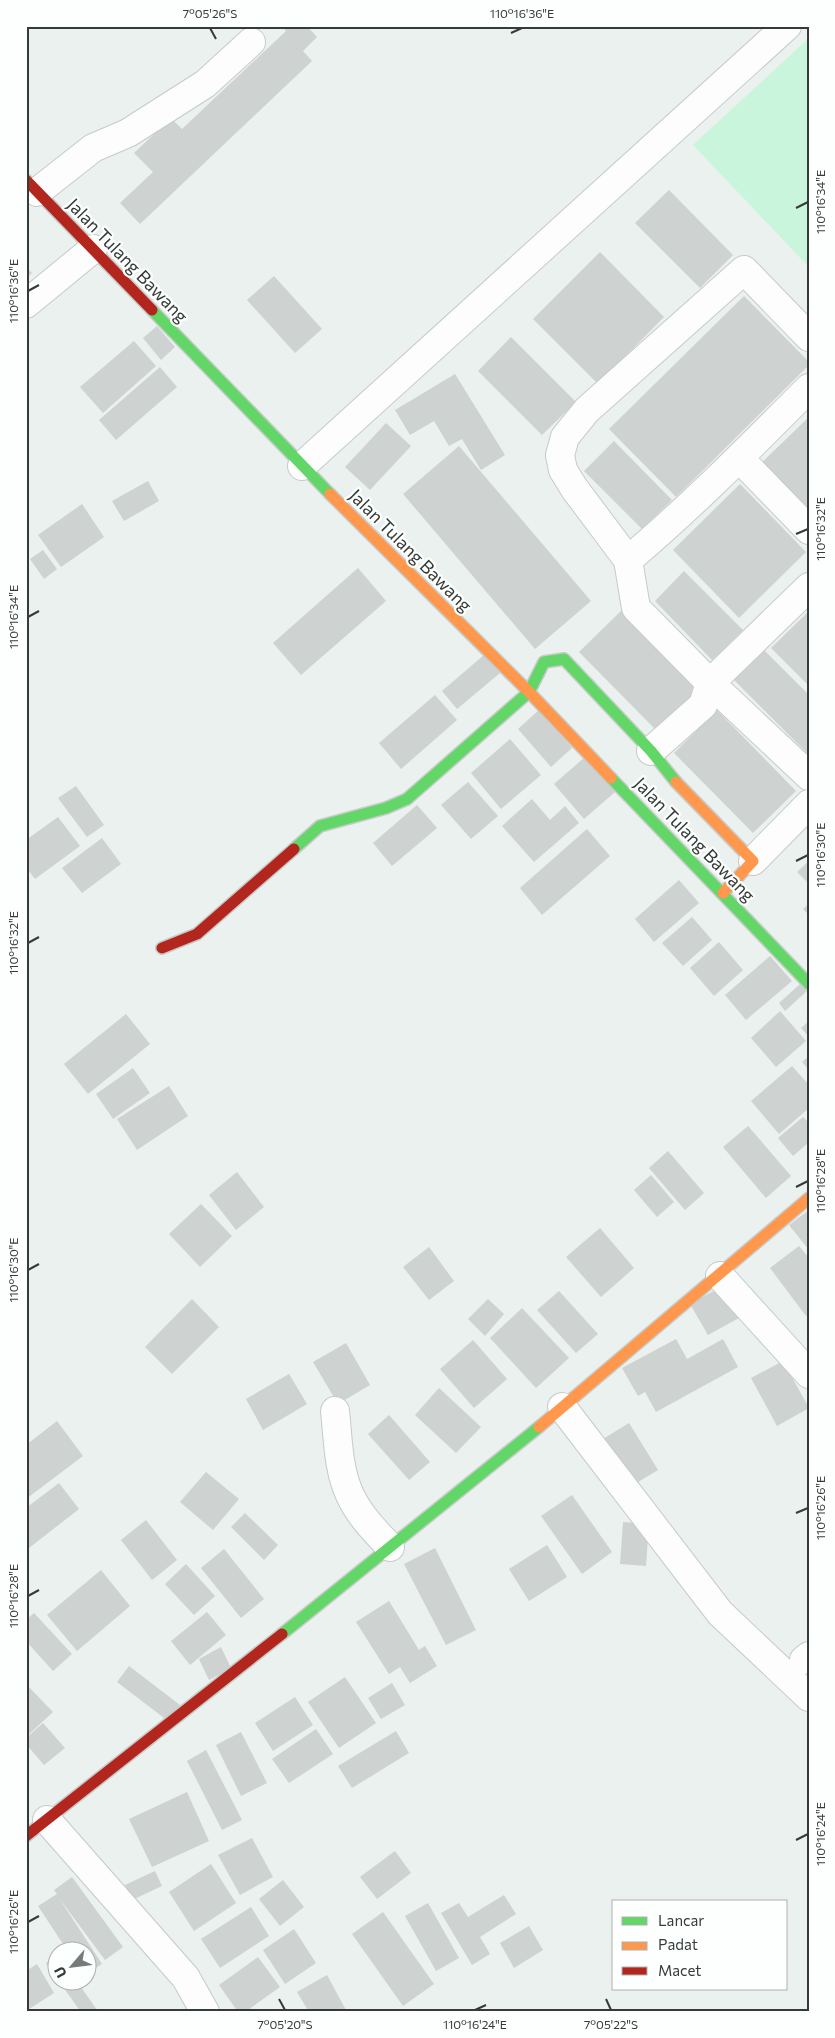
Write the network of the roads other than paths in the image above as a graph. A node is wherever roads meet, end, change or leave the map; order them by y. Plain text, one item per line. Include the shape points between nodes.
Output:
1 (787, 26) edge
2 (251, 42) dead end
3 (32, 186) edge
4 (92, 249) junction
5 (26, 304) edge
6 (809, 337) edge
7 (809, 388) edge
8 (740, 458) junction
9 (302, 466) junction
10 (809, 530) edge
11 (628, 560) junction
12 (809, 587) edge
13 (710, 684) junction
14 (529, 692) junction
15 (651, 751) junction
16 (807, 771) edge
17 (809, 804) edge
18 (753, 861) junction
19 (723, 893) junction
20 (162, 948) dead end
21 (809, 984) edge
22 (809, 1198) edge
23 (720, 1276) junction
24 (809, 1374) edge
25 (562, 1407) junction
26 (335, 1411) dead end
27 (390, 1547) junction
28 (809, 1697) edge
29 (37, 1828) edge
30 (205, 2012) edge

1 - 9 street
2 - 3 street via 205,84 128,133 93,148
3 - 4 street, Jalan Tulang Bawang
4 - 5 street
4 - 9 street, Jalan Tulang Bawang
6 - 11 street via 744,270 587,410 565,436 560,455 563,470
7 - 8 street
8 - 10 street
8 - 11 street
9 - 14 street, Jalan Tulang Bawang
11 - 13 street via 636,608
12 - 13 street
13 - 15 street via 703,705
13 - 16 street
14 - 15 street via 544,662 564,659
14 - 19 street, Jalan Tulang Bawang
14 - 20 street via 407,799 391,808 336,819 320,826 213,922 197,934
15 - 18 street via 682,790
17 - 18 street
18 - 19 street
19 - 21 street, Jalan Tulang Bawang
22 - 23 street
23 - 24 street
23 - 25 street
25 - 27 street
25 - 28 street via 720,1613
26 - 27 street via 342,1470 350,1494 365,1520
27 - 29 street
29 - 30 street via 186,1978

